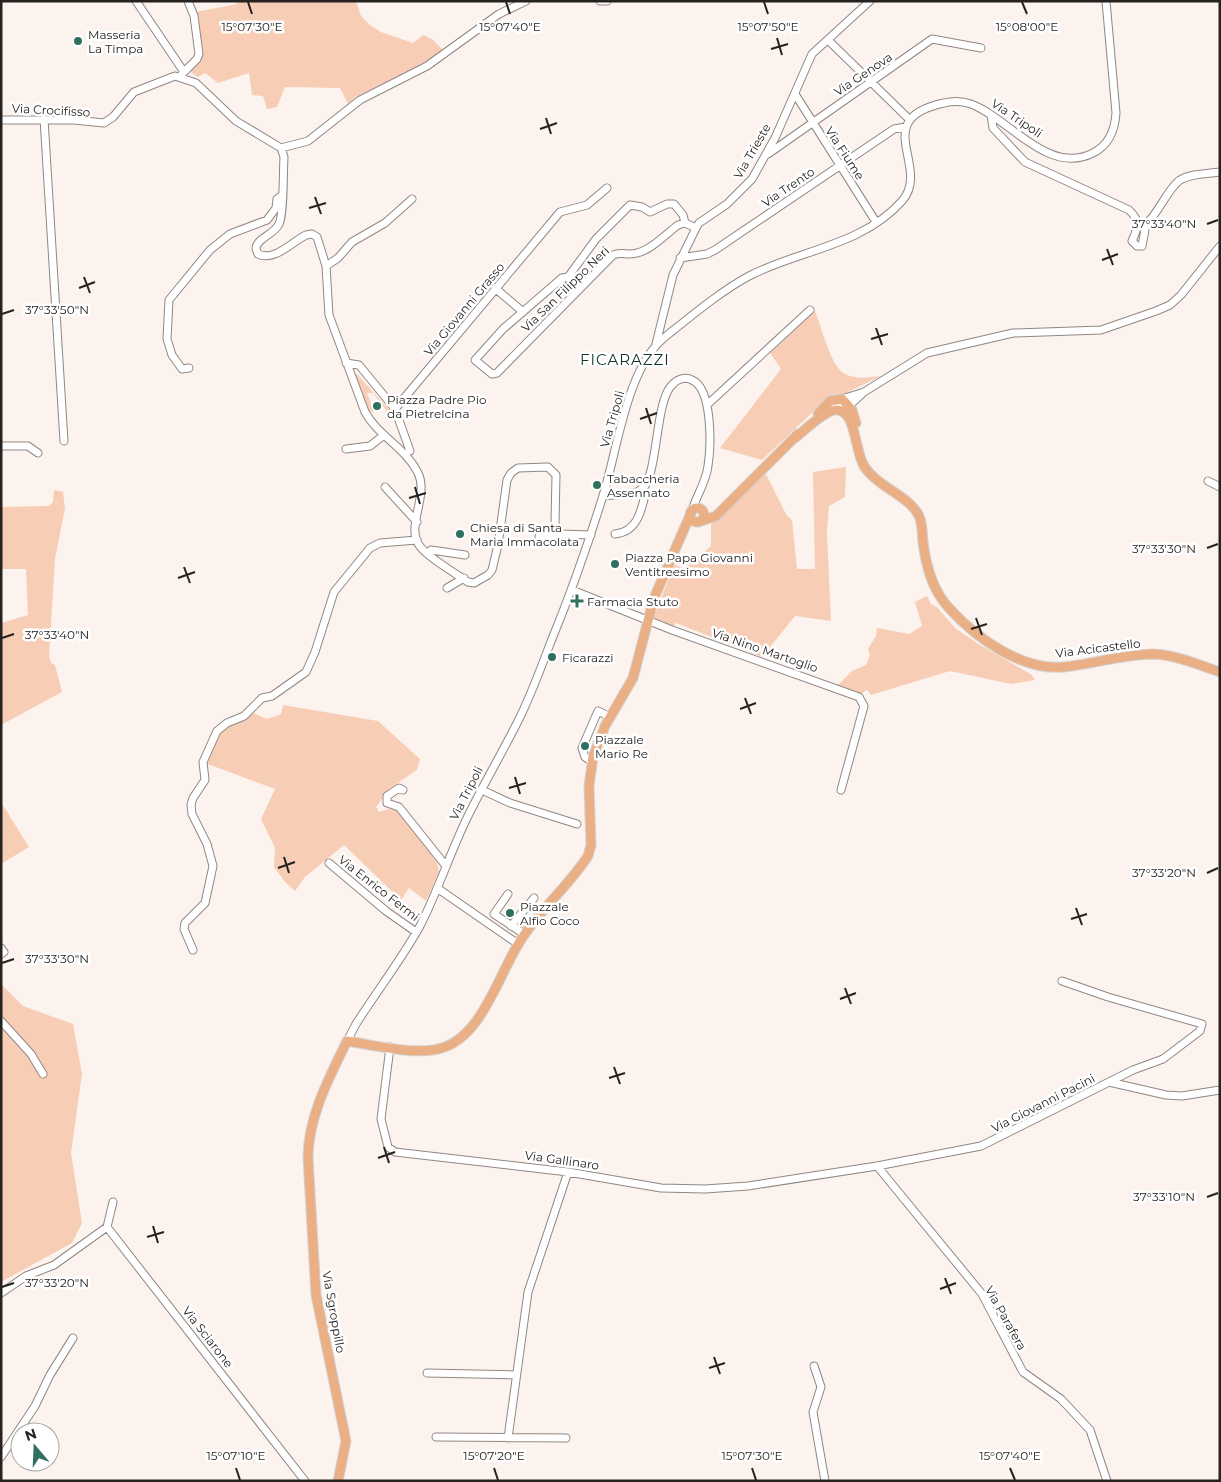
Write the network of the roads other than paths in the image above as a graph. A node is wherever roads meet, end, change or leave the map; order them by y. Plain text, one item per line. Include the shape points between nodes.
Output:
1 (136, 1) edge
2 (188, 1) edge
3 (526, 1) edge
4 (600, 1) edge
5 (607, 1) edge
6 (870, 1) edge
7 (1106, 1) edge
8 (828, 40) junction
9 (981, 48) dead end
10 (182, 74) junction
11 (872, 81) junction
12 (796, 94) junction
13 (991, 116) junction
14 (44, 119) junction
15 (1, 120) edge
16 (910, 120) junction
17 (812, 123) junction
18 (906, 127) junction
19 (281, 148) junction
20 (765, 156) junction
21 (840, 166) junction
22 (1220, 172) edge
23 (607, 188) dead end
24 (282, 196) junction
25 (412, 199) dead end
26 (876, 222) junction
27 (685, 223) junction
28 (696, 228) junction
29 (1220, 246) edge
30 (680, 258) junction
31 (326, 266) junction
32 (568, 277) junction
33 (581, 287) junction
34 (495, 288) junction
35 (810, 310) dead end
36 (523, 312) junction
37 (656, 344) junction
38 (346, 363) junction
39 (189, 368) dead end
40 (846, 402) junction
41 (708, 404) junction
42 (395, 409) junction
43 (806, 430) junction
44 (384, 435) junction
45 (795, 438) junction
46 (64, 440) dead end
47 (1, 446) edge
48 (857, 448) junction
49 (346, 449) dead end
50 (410, 451) dead end
51 (38, 453) dead end
52 (1208, 481) dead end
53 (384, 487) dead end
54 (1220, 487) edge
55 (641, 490) junction
56 (603, 496) junction
57 (691, 511) junction
58 (700, 518) junction
59 (417, 522) junction
60 (560, 534) junction
61 (615, 534) dead end
62 (591, 535) junction
63 (539, 537) dead end
64 (416, 540) junction
65 (679, 540) junction
66 (428, 553) junction
67 (465, 555) dead end
68 (464, 578) junction
69 (447, 588) dead end
70 (572, 590) junction
71 (648, 620) junction
72 (1220, 672) edge
73 (610, 717) junction
74 (592, 762) junction
75 (403, 790) dead end
76 (482, 790) junction
77 (841, 790) dead end
78 (577, 824) dead end
79 (329, 863) dead end
80 (446, 866) junction
81 (437, 888) junction
82 (508, 894) dead end
83 (534, 898) dead end
84 (512, 926) junction
85 (416, 932) junction
86 (524, 934) junction
87 (518, 944) junction
88 (1, 948) edge
89 (192, 950) dead end
90 (1, 954) edge
91 (1062, 981) dead end
92 (1, 1021) edge
93 (347, 1041) junction
94 (390, 1047) junction
95 (43, 1074) dead end
96 (1109, 1082) junction
97 (1220, 1090) edge
98 (308, 1144) joint
99 (877, 1166) junction
100 (568, 1172) junction
101 (113, 1202) dead end
102 (107, 1227) junction
103 (1, 1293) edge
104 (73, 1338) dead end
105 (814, 1366) dead end
106 (427, 1373) dead end
107 (516, 1376) junction
108 (436, 1437) dead end
109 (508, 1438) junction
110 (566, 1438) dead end
111 (1, 1457) edge
112 (305, 1481) edge
113 (338, 1481) edge
114 (826, 1481) edge
115 (1107, 1481) edge

1 - 10 street
2 - 10 street via 194,16 199,54
3 - 19 street via 499,14 427,66 360,100 308,141
4 - 5 street
6 - 8 street, Via Trieste
7 - 13 street, Via Tripoli via 1116,113 1114,130 1105,144 1088,155 1048,153
8 - 11 street
8 - 12 street, Via Trieste via 812,54
9 - 11 street, Via Genova via 932,39
10 - 14 street, Via Crocifisso via 134,92 109,122
10 - 19 street via 236,121
11 - 16 street
11 - 17 street, Via Genova
12 - 17 street, Via Fiume
12 - 20 street, Via Trieste
13 - 16 street, Via Tripoli via 972,105 955,102 933,106
13 - 22 street via 993,128 1025,162 1129,210 1138,221 1132,241 1137,246 1144,242 1146,224 1156,216 1180,181 1195,175
14 - 15 street, Via Crocifisso
14 - 46 street
16 - 18 street, Via Tripoli
17 - 20 street, Via Genova
17 - 21 street, Via Fiume
18 - 21 street, Via Trento via 894,129
18 - 26 street, Via Tripoli via 909,191
19 - 24 street via 284,157
20 - 28 street, Via Trieste via 739,194
21 - 26 street, Via Fiume
21 - 30 street, Via Trento via 716,250
23 - 34 street, Via Giovanni Grasso via 587,205 560,212
24 - 31 street via 280,224 258,242 258,254 275,255 312,234 317,237
24 - 39 street via 267,220 230,234 210,250 169,300 169,346 182,369
25 - 31 street via 385,223 352,242
26 - 37 street, Via Tripoli via 852,238 749,276
27 - 28 street
27 - 32 street via 674,204 650,212 630,205 596,238
27 - 33 street, Via San Filippo Neri via 643,251 613,255
28 - 30 street, Via Trieste
29 - 40 street via 1180,295 1170,305 1156,311 1102,330 1013,332 927,353
30 - 37 street, Via Trieste
31 - 38 street via 329,314
32 - 33 street
32 - 36 street via 562,278
33 - 36 street, Via San Filippo Neri via 497,373 492,374 475,360
34 - 36 street
34 - 42 street, Via Giovanni Grasso
35 - 41 street
37 - 56 street, Via Tripoli via 630,399
38 - 42 street via 359,365
38 - 44 street via 365,412
40 - 43 street via 829,407
40 - 45 main road via 830,401
40 - 48 main road via 856,422
41 - 55 street via 694,380 680,379 670,387 648,483
41 - 57 street via 708,466
42 - 50 street
43 - 45 main road
43 - 48 main road via 828,412 841,410 850,420
44 - 49 street via 370,446
44 - 59 street via 412,463 421,480
45 - 58 main road via 712,518
47 - 51 street via 28,446
48 - 72 main road, Via Acicastello via 863,465 876,480 917,512 928,570 942,600 960,619 998,647 1028,663 1057,668 1154,654
52 - 54 street
53 - 59 street
55 - 56 street via 629,495
55 - 61 street via 645,495 638,519 630,529
56 - 62 street, Via Tripoli
57 - 58 main road via 692,519
57 - 58 main road via 699,508
57 - 65 main road
58 - 65 main road via 690,524
59 - 64 street
60 - 62 street
60 - 63 street
60 - 68 street via 555,524 556,475 548,467 518,468 506,480 492,570 474,584
62 - 70 street, Via Tripoli
64 - 66 street
64 - 89 street via 380,543 370,548 338,586 306,672 272,696 262,698 244,716 217,731 203,762 205,780 191,805 213,866 205,903 185,923
65 - 71 main road
66 - 67 street via 431,550
66 - 68 street
68 - 69 street
70 - 71 street, Via Nino Martoglio
70 - 76 street, Via Tripoli via 522,713
71 - 73 main road via 633,678
71 - 77 street, Via Nino Martoglio via 859,697 864,706
73 - 74 main road
73 - 74 street via 598,711 582,748 585,757
74 - 86 main road via 591,845 588,856
75 - 80 street via 399,788 387,796 387,803 399,807
76 - 78 street via 510,803
76 - 80 street, Via Tripoli
79 - 85 street, Via Enrico Fermi
80 - 81 street, Via Tripoli
81 - 85 street, Via Tripoli
81 - 87 street
82 - 84 street via 494,914
83 - 84 street
84 - 86 street
85 - 93 street, Via Tripoli
86 - 87 main road
87 - 94 main road via 480,1016 462,1038 438,1050
88 - 90 street via 4,952
91 - 96 street via 1202,1024 1200,1031 1163,1059
92 - 95 street via 31,1054
93 - 94 main road
93 - 98 main road, Via Tripoli via 327,1083
94 - 100 street, Via Gallinaro via 381,1120 388,1147 395,1152
96 - 97 street, Via Giovanni Pacini via 1166,1095
96 - 99 street, Via Giovanni Pacini via 981,1146
98 - 113 main road, Via Sgroppillo via 316,1295 346,1441
99 - 100 street, Via Gallinaro via 748,1186 705,1189 661,1188
99 - 115 street, Via Parafera via 982,1294 1023,1372 1061,1399 1090,1430
100 - 107 street via 528,1292
101 - 102 street
102 - 103 street via 54,1265 26,1276
102 - 112 street, Via Sciarone
104 - 111 street via 35,1406
105 - 114 street via 821,1387 813,1412
106 - 107 street
107 - 109 street
108 - 109 street
109 - 110 street

